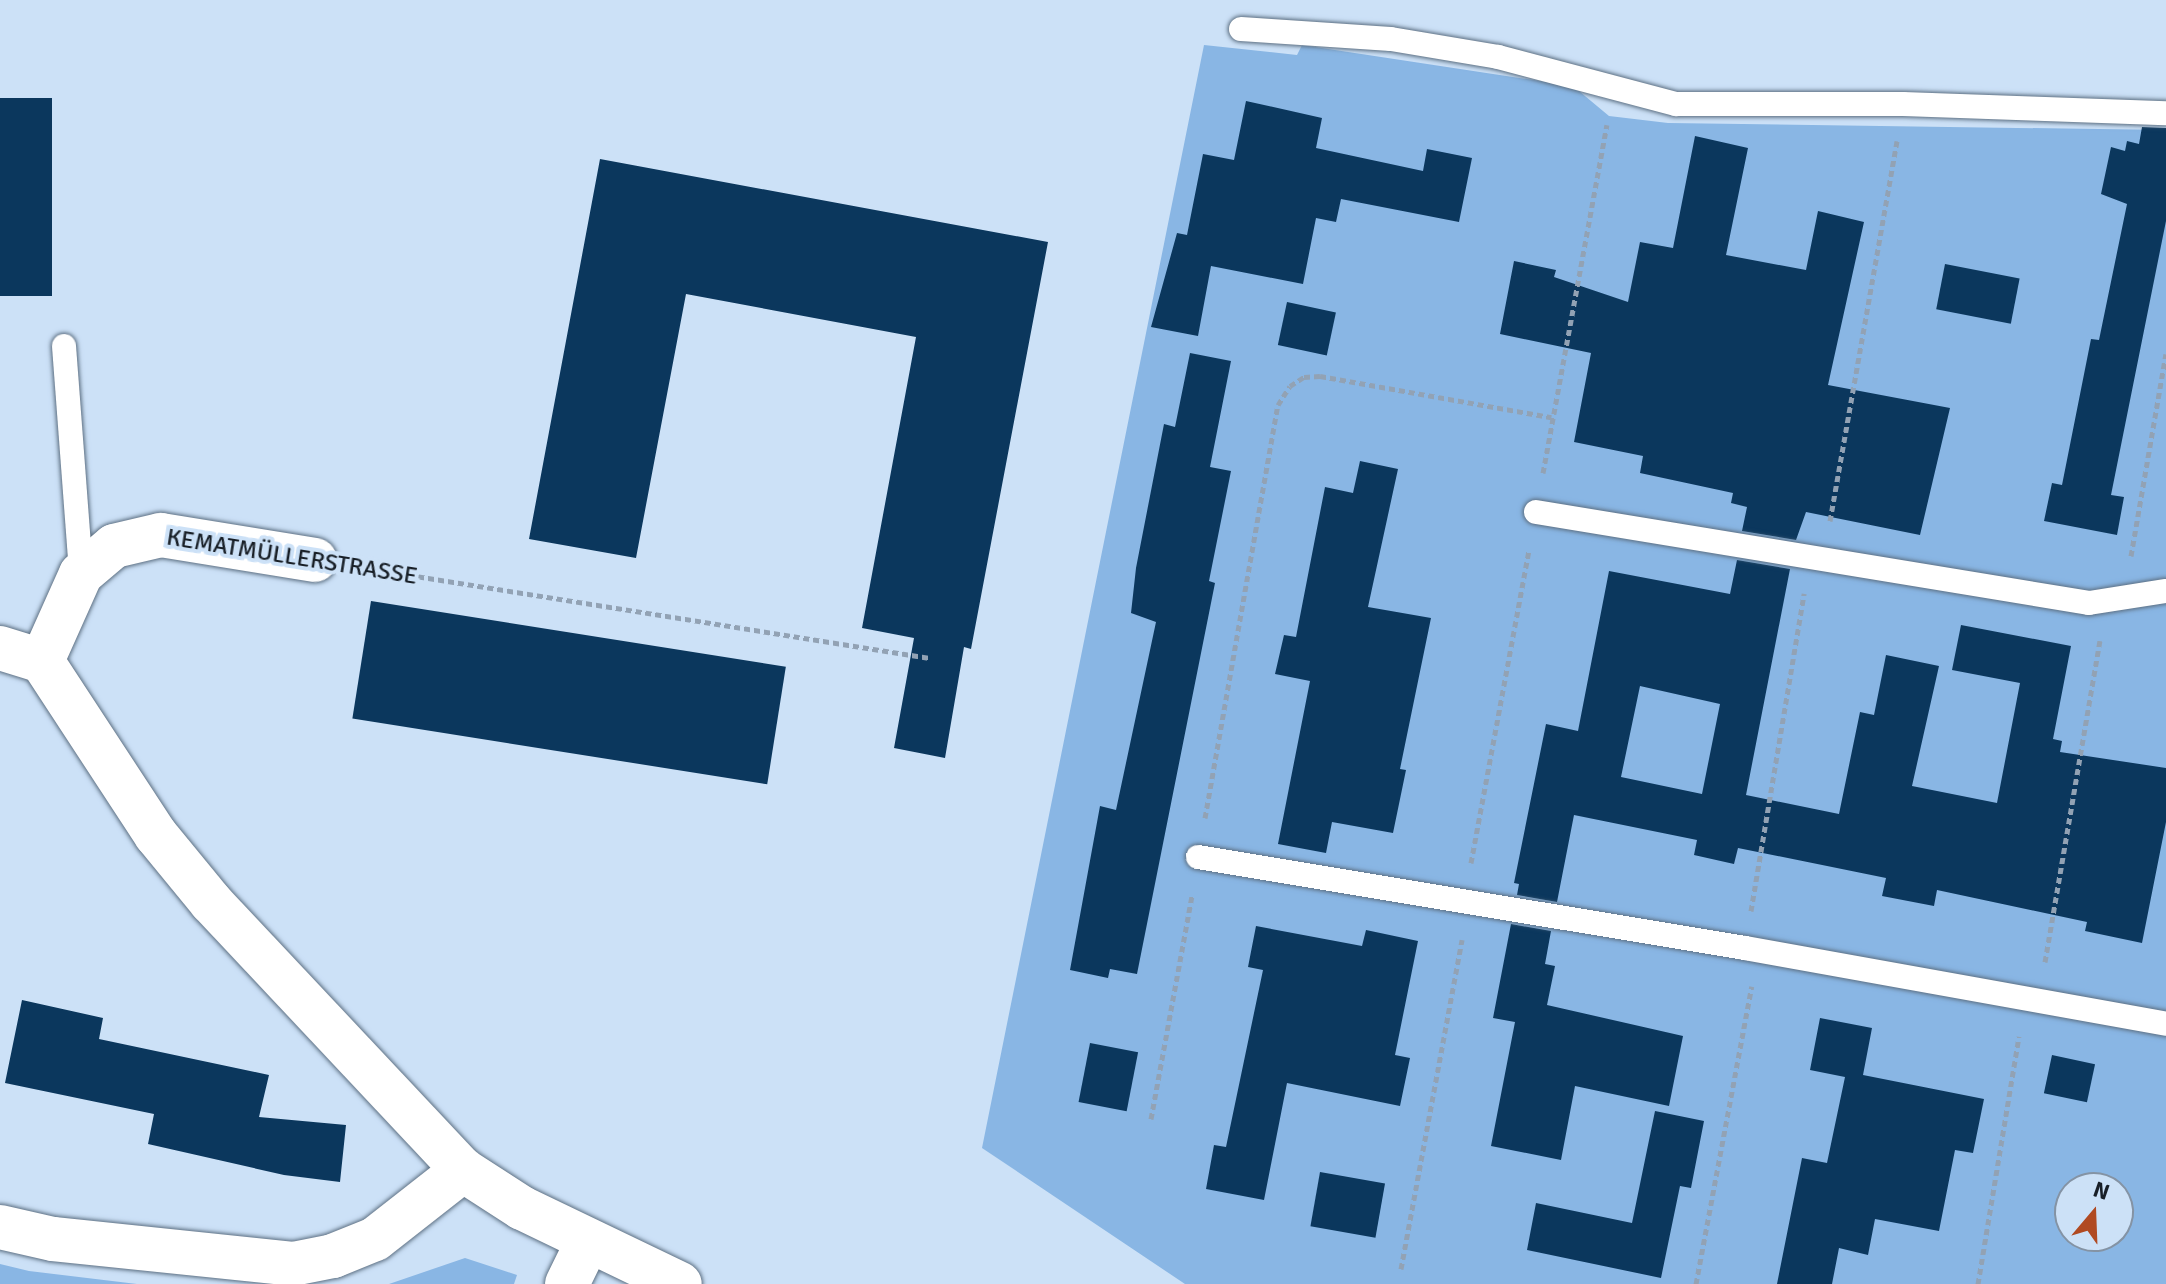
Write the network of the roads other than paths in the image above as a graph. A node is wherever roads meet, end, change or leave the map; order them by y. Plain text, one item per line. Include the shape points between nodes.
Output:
1 (1241, 29) dead end
2 (2166, 113) edge
3 (64, 346) dead end
4 (1536, 512) road end
5 (315, 560) road end
6 (81, 574) junction
7 (2166, 591) edge
8 (0, 648) edge
9 (42, 661) junction
10 (1198, 857) road end
11 (2166, 1024) edge
12 (463, 1170) junction
13 (0, 1227) edge
14 (588, 1241) junction
15 (567, 1284) edge
16 (680, 1284) edge

1 - 2 lane via 1391,39 1498,57 1676,104 1903,104
3 - 6 lane
4 - 7 lane via 2050,598 2121,599
5 - 6 street, KEMATMÜLLERSTRASSE via 161,535 114,546
6 - 9 street, KEMATMÜLLERSTRASSE
8 - 9 street
9 - 12 street via 156,835 201,891
10 - 11 lane
12 - 13 street via 375,1239 333,1256 293,1264 53,1239
12 - 14 street
14 - 15 street
14 - 16 street

